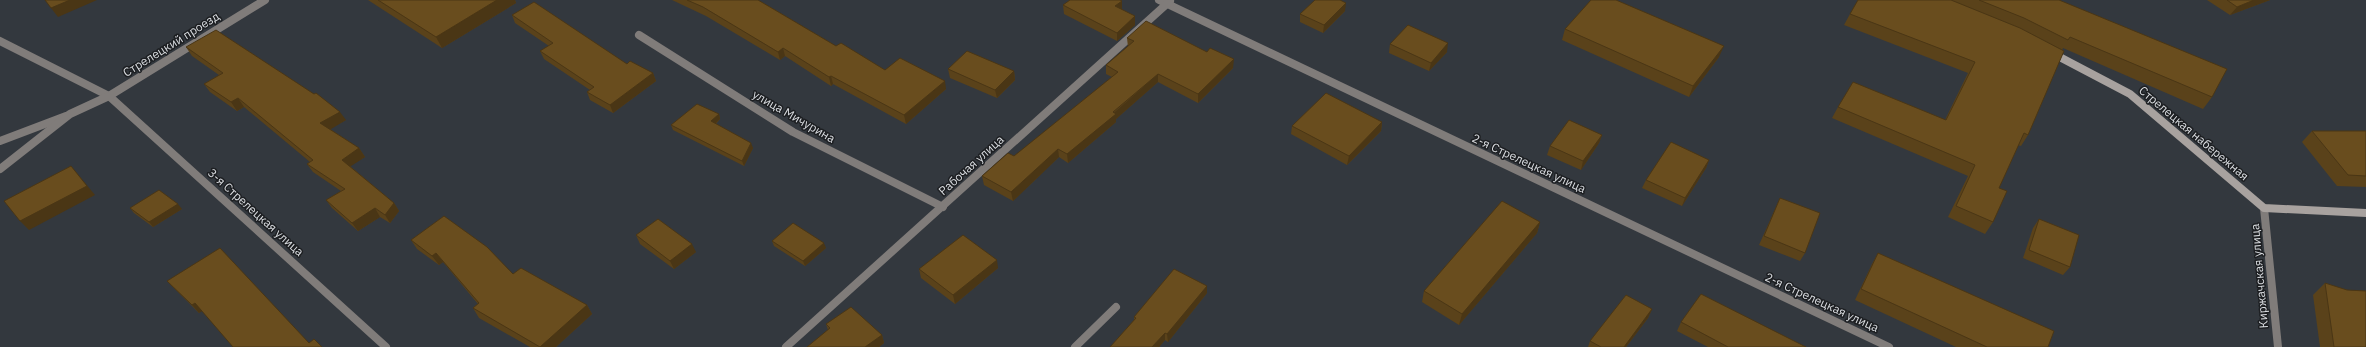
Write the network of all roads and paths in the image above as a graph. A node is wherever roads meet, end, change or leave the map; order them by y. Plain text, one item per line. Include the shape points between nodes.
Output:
1 (265, 0) edge
2 (1165, 1) edge
3 (639, 35) dead end
4 (0, 41) edge
5 (2042, 48) edge
6 (109, 96) junction
7 (70, 114) junction
8 (0, 141) edge
9 (0, 169) edge
10 (942, 207) junction
11 (2264, 208) junction
12 (2366, 213) edge
13 (1116, 307) dead end
14 (386, 347) edge
15 (786, 347) edge
16 (1075, 347) edge
17 (1889, 347) edge
18 (2278, 347) edge

1 - 6 street, Стрелецкий проезд
2 - 10 street, Рабочая улица
2 - 17 street, 2-я Стрелецкая улица
3 - 10 street, улица Мичурина via 793,132
4 - 6 street, 3-я Стрелецкая улица
5 - 11 street, Стрелецкая набережная via 2130,94
6 - 7 street, Стрелецкий проезд
6 - 14 street, 3-я Стрелецкая улица
7 - 8 street
7 - 9 street
10 - 15 street, Рабочая улица
11 - 12 street, Киржачская улица
11 - 18 street, Киржачская улица
13 - 16 street

